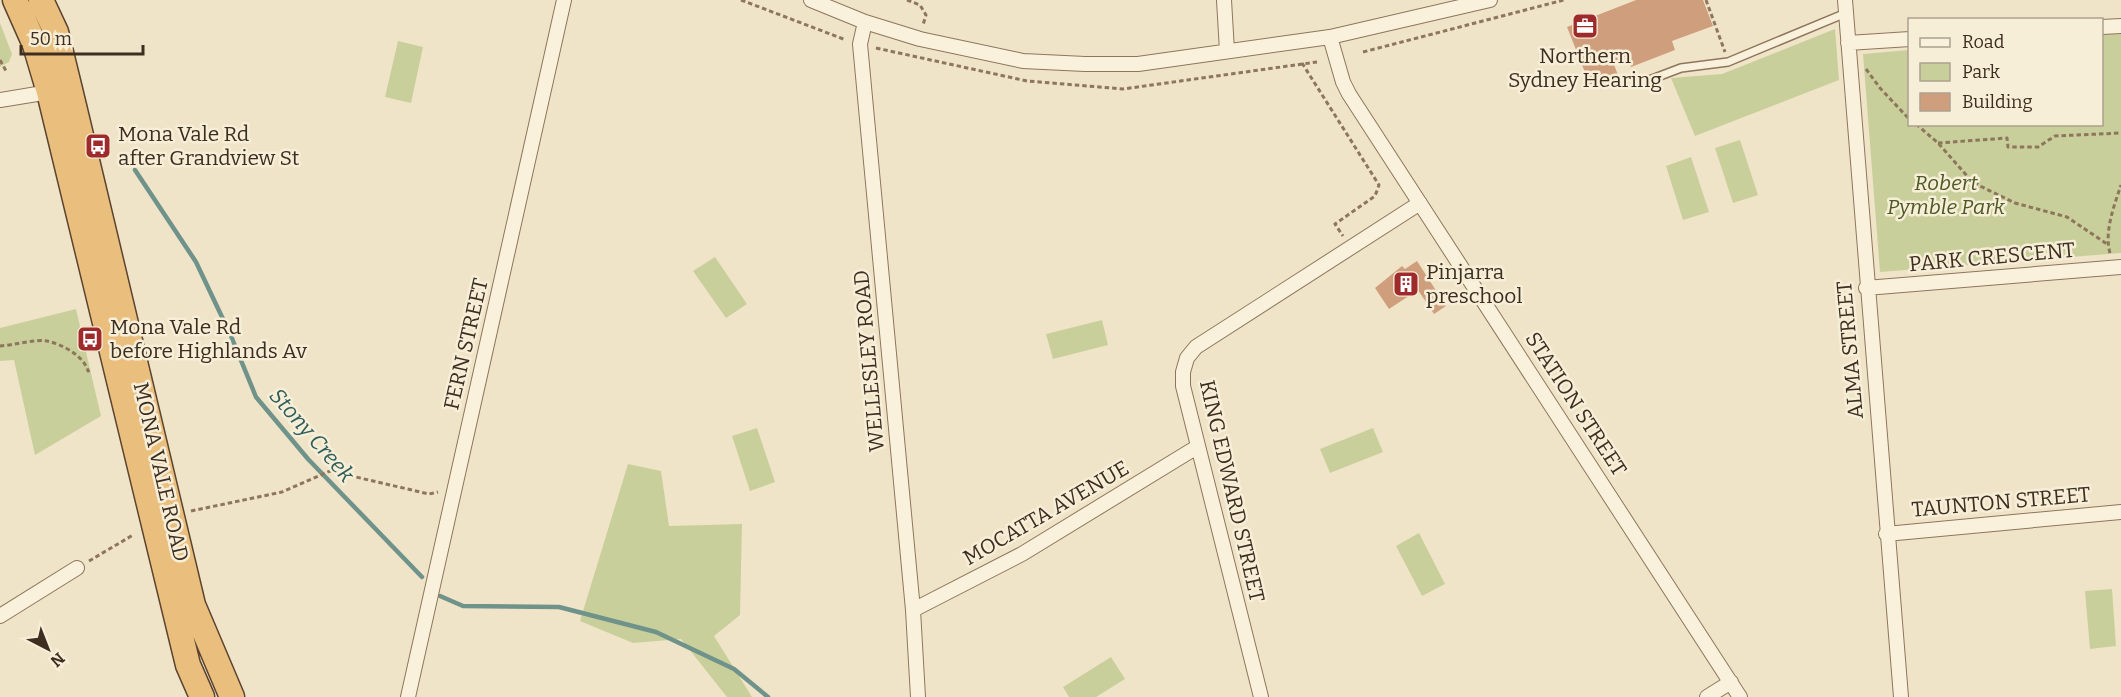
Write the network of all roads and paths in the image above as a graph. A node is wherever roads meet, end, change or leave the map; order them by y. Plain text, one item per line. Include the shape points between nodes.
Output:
1 (15, 0) edge
2 (41, 0) edge
3 (564, 0) edge
4 (741, 0) edge
5 (811, 0) edge
6 (908, 0) edge
7 (1224, 0) edge
8 (1490, 0) edge
9 (1564, 0) edge
10 (1706, 0) edge
11 (1845, 6) edge
12 (865, 22) junction
13 (2121, 26) edge
14 (2103, 27) edge
15 (1330, 37) junction
16 (920, 39) junction
17 (1908, 39) edge
18 (848, 41) dead end
19 (1848, 43) junction
20 (876, 48) dead end
21 (884, 50) dead end
22 (1227, 51) junction
23 (1363, 52) dead end
24 (0, 60) edge
25 (1728, 62) junction
26 (1301, 63) dead end
27 (6, 71) dead end
28 (1644, 82) dead end
29 (49, 92) junction
30 (0, 100) edge
31 (1908, 118) edge
32 (1918, 126) edge
33 (2121, 133) edge
34 (1938, 143) junction
35 (2121, 185) edge
36 (1420, 203) junction
37 (1344, 238) dead end
38 (2108, 244) junction
39 (2117, 267) edge
40 (1866, 288) junction
41 (0, 346) edge
42 (92, 370) dead end
43 (1197, 447) junction
44 (454, 493) junction
45 (191, 511) dead end
46 (2121, 512) edge
47 (1886, 534) junction
48 (133, 535) dead end
49 (77, 568) joint
50 (914, 610) junction
51 (0, 616) edge
52 (1731, 682) junction
53 (202, 697) edge
54 (232, 697) edge
55 (408, 697) edge
56 (918, 697) edge
57 (1261, 697) edge
58 (1707, 697) edge
59 (1740, 697) edge
60 (1901, 697) edge

1 - 29 highway, MONA VALE ROAD via 35,45
2 - 54 highway, MONA VALE ROAD via 56,32 72,95 193,604
3 - 44 street, FERN STREET
4 - 18 path
5 - 12 street
6 - 16 path via 920,5 926,15
7 - 22 street
8 - 15 street
9 - 23 path
10 - 25 path
11 - 19 street, ALMA STREET
11 - 25 lane
12 - 16 street
12 - 50 street, WELLESLEY ROAD via 860,44
13 - 14 street
15 - 22 street
15 - 36 street, STATION STREET via 1349,94
16 - 22 street via 1023,61 1085,64 1138,64
17 - 19 street
19 - 31 path via 1880,88
19 - 40 street, ALMA STREET
20 - 21 path
24 - 27 path
25 - 28 lane via 1681,68
26 - 37 path via 1379,185 1375,196 1335,224
29 - 30 street
29 - 53 highway, MONA VALE ROAD via 188,665
32 - 34 path
33 - 34 path via 2055,136 2038,147 2008,147 2007,138
34 - 38 path via 1980,186 2015,203 2067,217
35 - 38 path
36 - 43 street, KING EDWARD STREET via 1196,347 1187,358 1183,386
36 - 52 street, STATION STREET
38 - 39 path
39 - 40 street, PARK CRESCENT
40 - 47 street, ALMA STREET
41 - 42 path via 47,341 75,353 88,371
43 - 50 street, MOCATTA AVENUE via 1022,554
43 - 57 street, KING EDWARD STREET
44 - 45 path via 429,494 330,471 282,492
44 - 55 street, FERN STREET
46 - 47 street, TAUNTON STREET
47 - 60 street, ALMA STREET
48 - 49 path
49 - 51 street
50 - 56 street, WELLESLEY ROAD
52 - 58 street
52 - 59 street, STATION STREET

